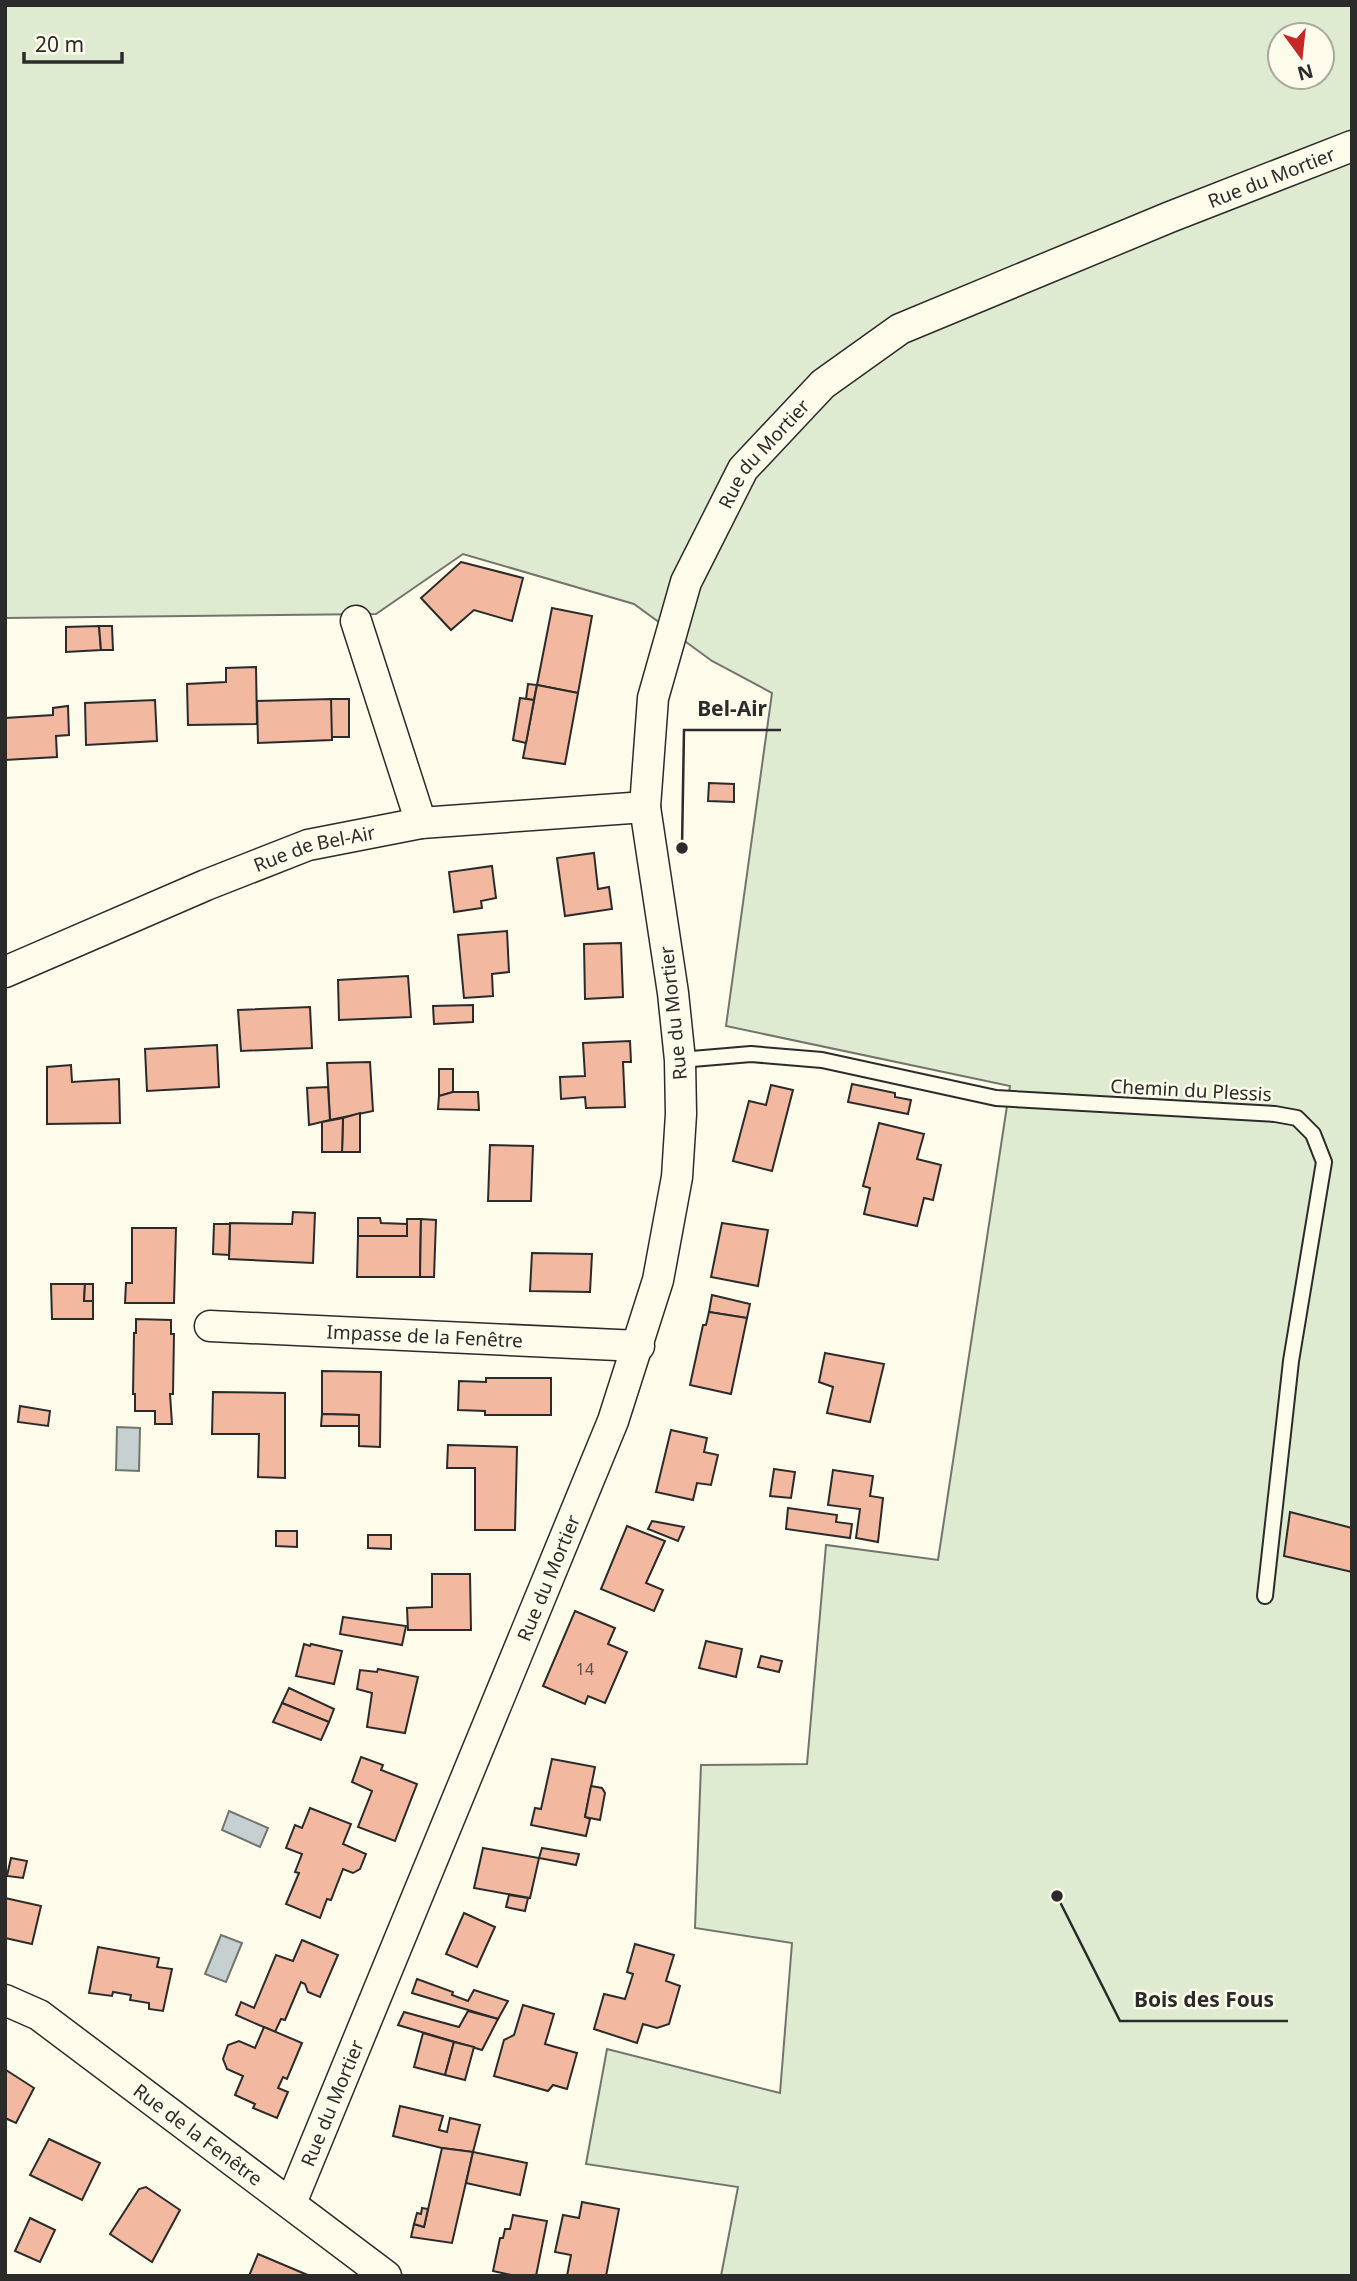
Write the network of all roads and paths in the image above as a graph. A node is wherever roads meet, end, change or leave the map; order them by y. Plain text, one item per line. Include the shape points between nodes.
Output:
1 (1352, 146) edge
2 (356, 621) dead end
3 (645, 807) junction
4 (421, 823) junction
5 (5, 972) edge
6 (680, 1060) junction
7 (211, 1326) dead end
8 (639, 1346) junction
9 (1265, 1597) dead end
10 (5, 2000) edge
11 (291, 2203) junction
12 (386, 2276) edge

1 - 3 street, Rue du Mortier via 900,329 823,384 743,469 686,582 653,698
2 - 4 street
3 - 4 street, Rue de Bel-Air
3 - 6 street, Rue du Mortier
4 - 5 street, Rue de Bel-Air via 308,845
6 - 8 street, Rue du Mortier via 677,1177 658,1280
6 - 9 lane, Chemin du Plessis via 751,1054 822,1060 996,1098 1297,1118 1313,1133 1324,1162 1291,1361
7 - 8 street, Impasse de la Fenêtre
8 - 11 street, Rue du Mortier
10 - 11 street, Rue de la Fenêtre via 39,2015
11 - 12 street, Rue de la Fenêtre

